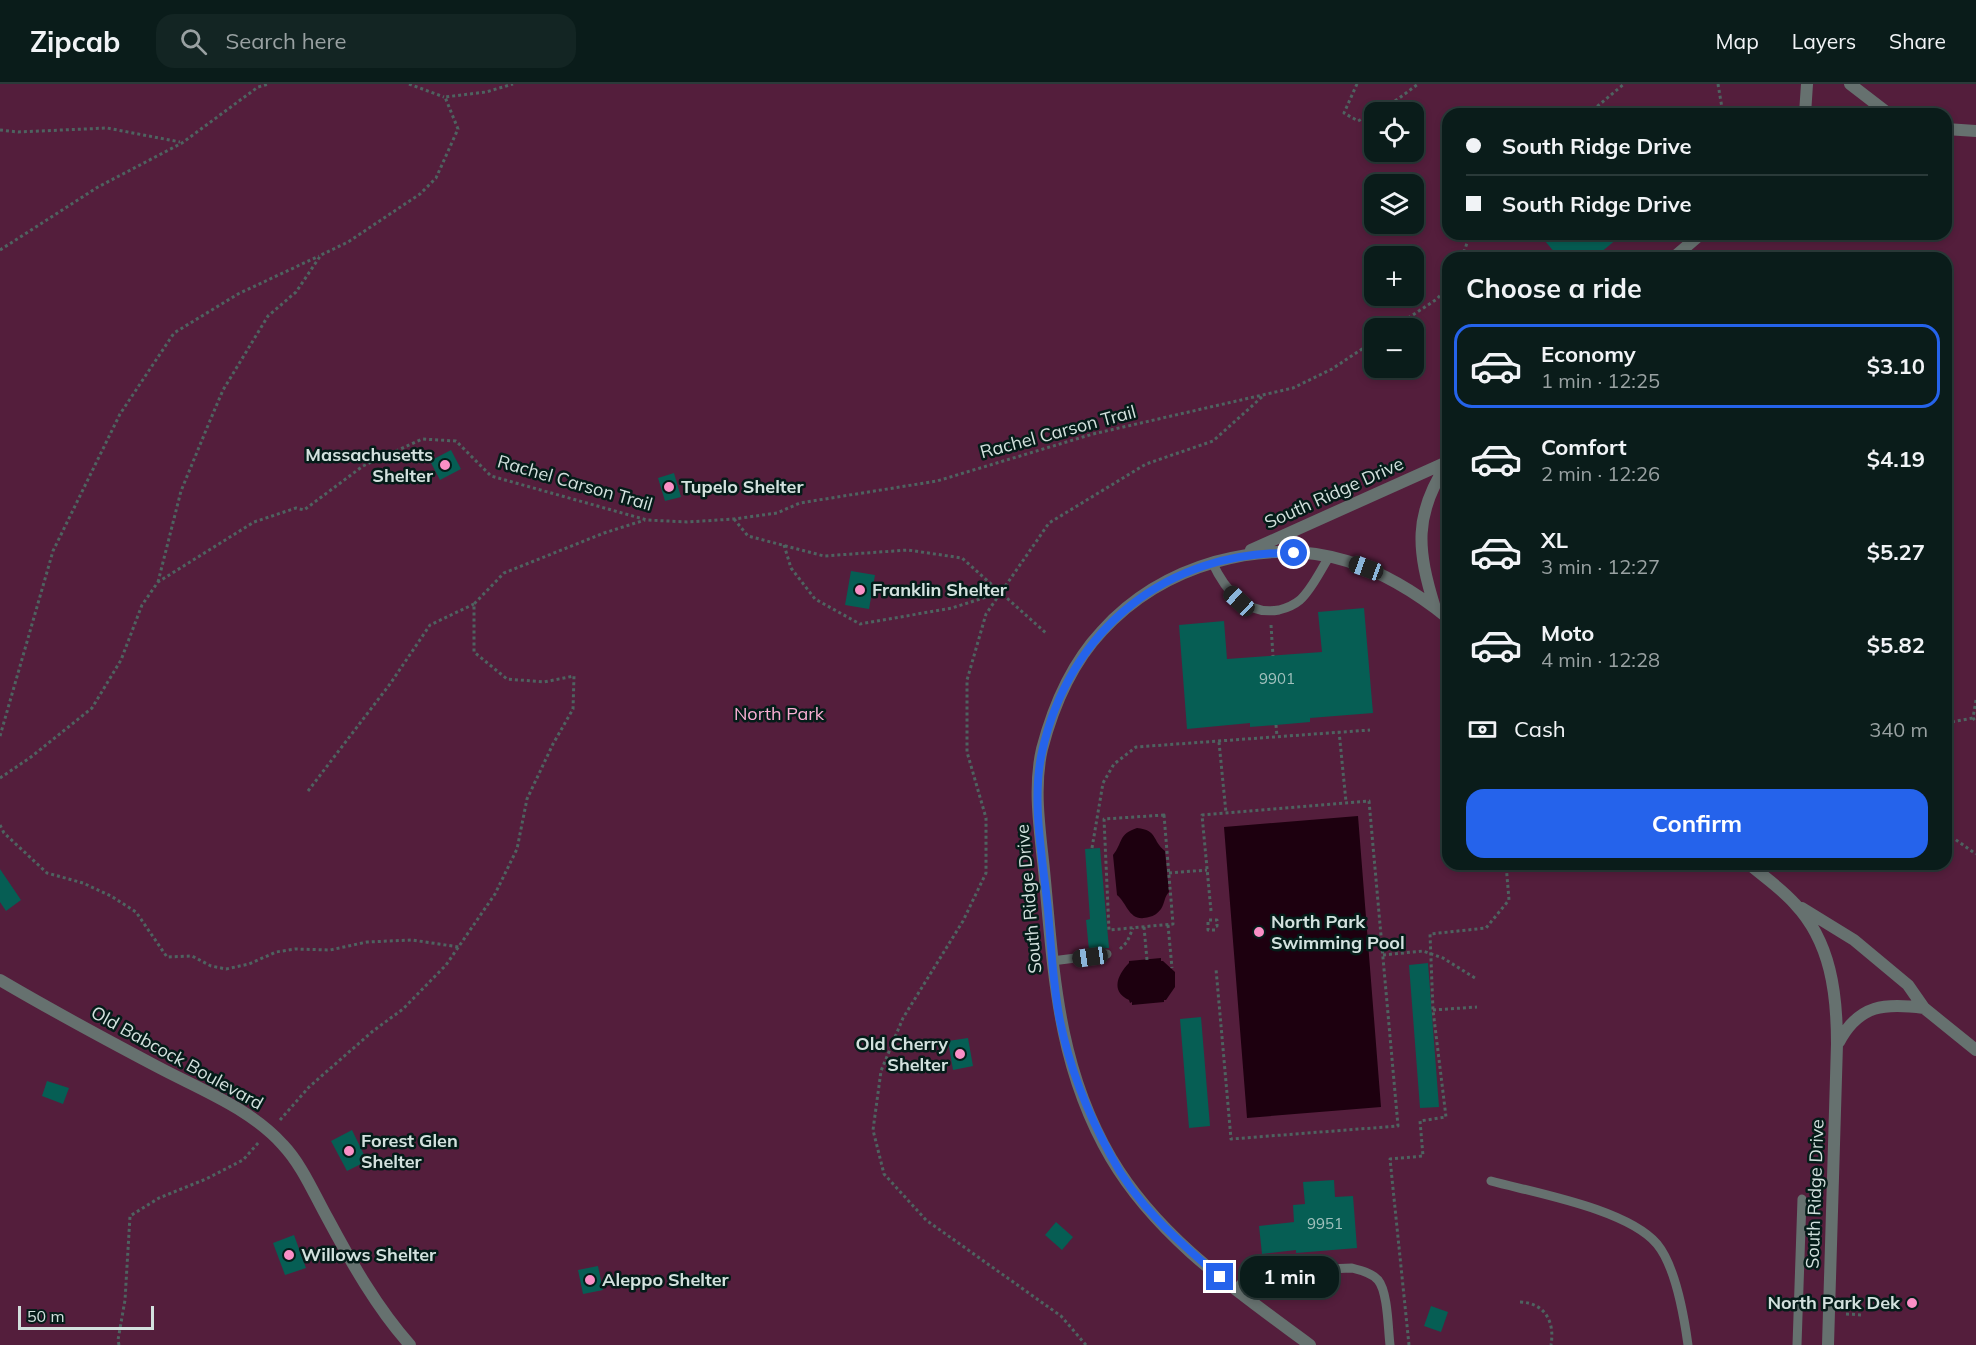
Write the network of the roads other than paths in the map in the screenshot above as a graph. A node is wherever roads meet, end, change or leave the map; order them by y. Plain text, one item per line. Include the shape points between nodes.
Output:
1 (1807, 84) edge
2 (1850, 84) edge
3 (1805, 108) edge
4 (1881, 108) edge
5 (1952, 129) edge
6 (1976, 131) edge
7 (1694, 240) edge
8 (1680, 252) edge
9 (1442, 464) edge
10 (1442, 471) edge
11 (1235, 556) junction
12 (1329, 557) junction
13 (1212, 562) junction
14 (1435, 608) junction
15 (1442, 613) edge
16 (1756, 870) edge
17 (1795, 903) junction
18 (1107, 954) road end
19 (1052, 961) junction
20 (0, 980) edge
21 (1924, 1008) junction
22 (1837, 1044) junction
23 (1976, 1050) edge
24 (1491, 1181) dead end
25 (1802, 1199) dead end
26 (1236, 1289) junction
27 (410, 1345) edge
28 (1310, 1345) edge
29 (1390, 1345) edge
30 (1688, 1345) edge
31 (1797, 1345) edge
32 (1828, 1345) edge

1 - 3 street
2 - 4 street
5 - 6 street
7 - 8 street
9 - 11 street, South Ridge Drive
10 - 14 street, South Ridge Drive via 1432,488 1420,530 1426,578
11 - 12 street, South Ridge Drive via 1265,552
11 - 13 street, South Ridge Drive
12 - 13 lane via 1303,598 1270,611 1239,601 1221,581
12 - 14 street, South Ridge Drive via 1385,575
13 - 19 street, South Ridge Drive via 1187,570 1149,592 1102,630 1060,696 1041,753 1038,789
14 - 15 street, South Ridge Drive
16 - 17 street, South Ridge Drive
17 - 21 street, South Ridge Drive via 1854,940 1908,986
17 - 22 street, South Ridge Drive via 1816,933 1831,970
18 - 19 lane
19 - 26 street, South Ridge Drive via 1068,1053 1082,1095 1112,1159 1152,1214
20 - 27 street, Old Babcock Boulevard via 238,1109 269,1131 285,1146 356,1268
21 - 22 street via 1898,1006 1866,1011 1846,1028
21 - 23 street, South Ridge Drive
22 - 32 street, South Ridge Drive
24 - 30 lane via 1596,1210 1643,1232 1665,1257 1676,1284
25 - 31 lane
26 - 28 street, South Ridge Drive
26 - 29 lane via 1251,1272 1352,1268 1366,1272 1378,1280 1384,1296

